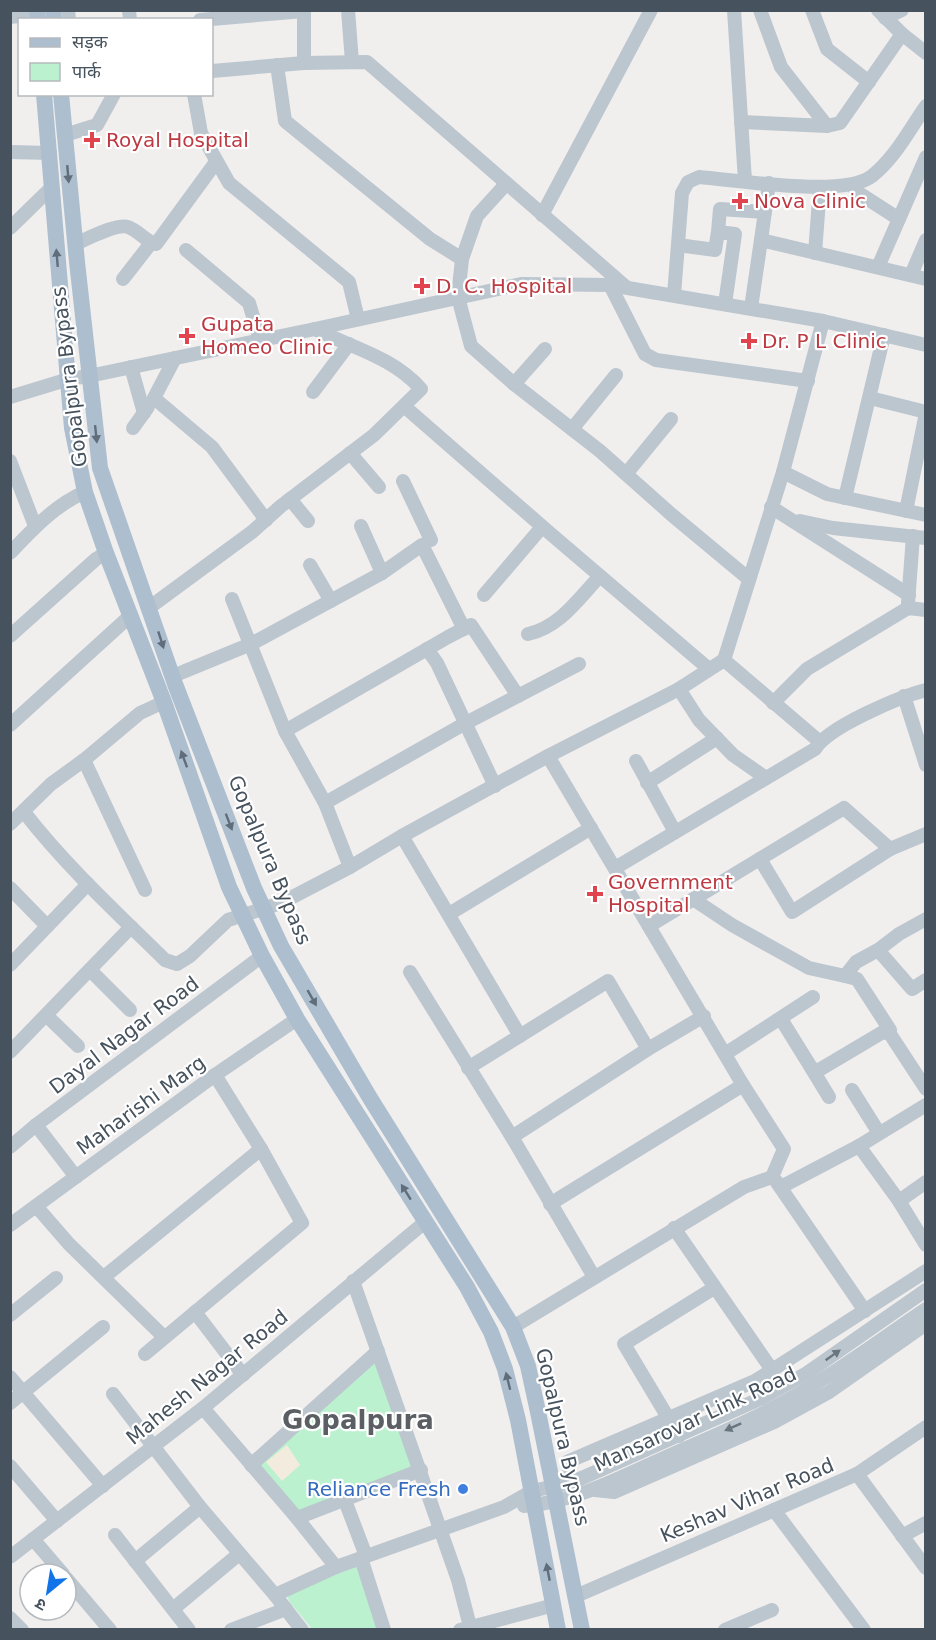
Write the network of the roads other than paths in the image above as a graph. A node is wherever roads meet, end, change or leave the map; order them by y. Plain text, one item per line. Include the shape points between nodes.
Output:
1 (348, 10) edge
2 (651, 10) edge
3 (734, 10) edge
4 (760, 10) edge
5 (812, 10) edge
6 (902, 10) edge
7 (304, 11) edge
8 (882, 14) edge
9 (32, 15) edge
10 (10, 17) edge
11 (213, 19) edge
12 (902, 34) junction
13 (926, 53) edge
14 (352, 62) junction
15 (304, 63) junction
16 (277, 65) junction
17 (213, 71) edge
18 (869, 82) junction
19 (48, 96) edge
20 (48, 96) edge
21 (113, 96) edge
22 (194, 96) edge
23 (923, 115) edge
24 (741, 122) junction
25 (827, 126) junction
26 (65, 135) junction
27 (10, 152) edge
28 (50, 153) junction
29 (926, 157) edge
30 (216, 162) junction
31 (745, 181) junction
32 (769, 183) junction
33 (506, 184) junction
34 (852, 184) junction
35 (51, 188) junction
36 (820, 188) junction
37 (765, 212) junction
38 (542, 215) junction
39 (899, 219) junction
40 (10, 228) edge
41 (718, 232) junction
42 (761, 240) junction
43 (926, 240) edge
44 (151, 243) junction
45 (75, 244) junction
46 (678, 245) junction
47 (186, 250) dead end
48 (815, 253) junction
49 (462, 259) junction
50 (878, 267) junction
51 (911, 275) junction
52 (123, 279) dead end
53 (926, 279) edge
54 (610, 285) junction
55 (627, 288) junction
56 (674, 295) junction
57 (458, 297) junction
58 (725, 304) junction
59 (751, 308) junction
60 (358, 319) junction
61 (823, 321) junction
62 (315, 329) junction
63 (885, 335) junction
64 (260, 340) junction
65 (349, 344) junction
66 (926, 345) edge
67 (545, 349) dead end
68 (175, 358) junction
69 (132, 367) junction
70 (616, 375) dead end
71 (89, 376) junction
72 (69, 379) junction
73 (808, 381) junction
74 (514, 384) junction
75 (313, 392) dead end
76 (10, 398) edge
77 (154, 398) junction
78 (870, 398) junction
79 (405, 407) junction
80 (926, 412) edge
81 (144, 413) junction
82 (671, 419) dead end
83 (133, 428) dead end
84 (572, 429) junction
85 (350, 453) junction
86 (10, 461) edge
87 (626, 474) junction
88 (403, 481) dead end
89 (379, 488) dead end
90 (777, 491) junction
91 (85, 492) junction
92 (845, 498) junction
93 (290, 499) junction
94 (906, 511) junction
95 (926, 515) edge
96 (789, 519) junction
97 (266, 520) junction
98 (308, 521) dead end
99 (35, 526) junction
100 (361, 526) dead end
101 (542, 527) junction
102 (919, 537) edge
103 (431, 540) junction
104 (10, 553) edge
105 (106, 553) junction
106 (310, 565) dead end
107 (382, 573) junction
108 (600, 576) junction
109 (749, 579) junction
110 (484, 595) dead end
111 (232, 599) dead end
112 (331, 601) junction
113 (908, 602) junction
114 (150, 608) junction
115 (926, 610) edge
116 (130, 616) junction
117 (464, 629) junction
118 (528, 634) dead end
119 (10, 636) edge
120 (251, 644) junction
121 (428, 649) junction
122 (724, 660) junction
123 (579, 664) dead end
124 (710, 669) junction
125 (172, 676) junction
126 (679, 689) junction
127 (926, 690) edge
128 (518, 696) junction
129 (904, 696) junction
130 (164, 702) junction
131 (773, 704) junction
132 (464, 724) junction
133 (10, 725) edge
134 (285, 731) junction
135 (717, 738) junction
136 (820, 742) junction
137 (548, 756) junction
138 (84, 760) junction
139 (636, 761) dead end
140 (926, 765) edge
141 (766, 778) junction
142 (647, 783) junction
143 (495, 786) junction
144 (325, 803) junction
145 (24, 812) junction
146 (10, 824) edge
147 (591, 828) junction
148 (675, 832) junction
149 (926, 834) edge
150 (402, 836) junction
151 (890, 849) junction
152 (760, 859) junction
153 (350, 867) junction
154 (615, 868) junction
155 (88, 884) junction
156 (10, 888) edge
157 (145, 890) dead end
158 (693, 899) junction
159 (264, 909) junction
160 (449, 914) junction
161 (243, 916) junction
162 (926, 919) edge
163 (47, 926) junction
164 (649, 926) junction
165 (131, 927) junction
166 (878, 950) junction
167 (262, 956) junction
168 (10, 965) edge
169 (90, 970) junction
170 (410, 972) dead end
171 (845, 976) junction
172 (926, 980) edge
173 (813, 998) dead end
174 (130, 1010) dead end
175 (46, 1016) junction
176 (704, 1016) junction
177 (297, 1019) junction
178 (781, 1019) junction
179 (890, 1030) dead end
180 (520, 1036) junction
181 (78, 1046) dead end
182 (648, 1048) junction
183 (10, 1052) edge
184 (726, 1054) junction
185 (468, 1068) junction
186 (812, 1069) junction
187 (214, 1075) junction
188 (743, 1085) junction
189 (926, 1089) edge
190 (852, 1090) dead end
191 (829, 1097) dead end
192 (926, 1105) edge
193 (36, 1125) junction
194 (879, 1134) junction
195 (512, 1137) junction
196 (859, 1146) junction
197 (10, 1147) edge
198 (261, 1149) junction
199 (76, 1178) junction
200 (777, 1182) junction
201 (926, 1182) edge
202 (898, 1201) junction
203 (550, 1204) junction
204 (36, 1206) junction
205 (425, 1222) junction
206 (10, 1225) edge
207 (674, 1228) junction
208 (926, 1245) edge
209 (926, 1271) edge
210 (104, 1277) junction
211 (594, 1277) junction
212 (56, 1278) dead end
213 (353, 1281) junction
214 (714, 1288) junction
215 (926, 1290) edge
216 (926, 1308) edge
217 (865, 1311) junction
218 (195, 1312) junction
219 (10, 1315) edge
220 (926, 1324) edge
221 (104, 1327) dead end
222 (513, 1327) junction
223 (164, 1337) junction
224 (378, 1351) junction
225 (145, 1354) dead end
226 (772, 1370) junction
227 (243, 1375) junction
228 (10, 1377) edge
229 (755, 1381) junction
230 (24, 1392) junction
231 (113, 1394) dead end
232 (762, 1398) junction
233 (10, 1402) edge
234 (203, 1408) junction
235 (771, 1416) junction
236 (669, 1417) junction
237 (926, 1427) edge
238 (679, 1436) junction
239 (153, 1448) junction
240 (251, 1465) junction
241 (10, 1466) edge
242 (421, 1470) junction
243 (857, 1474) junction
244 (573, 1482) junction
245 (103, 1486) junction
246 (555, 1493) junction
247 (344, 1498) junction
248 (533, 1498) junction
249 (200, 1507) junction
250 (774, 1510) junction
251 (297, 1518) junction
252 (57, 1521) junction
253 (926, 1523) edge
254 (441, 1529) junction
255 (115, 1535) dead end
256 (902, 1536) junction
257 (33, 1539) junction
258 (12, 1551) edge
259 (239, 1554) junction
260 (363, 1557) junction
261 (135, 1561) junction
262 (53, 1562) edge
263 (336, 1566) junction
264 (926, 1568) edge
265 (78, 1592) edge
266 (275, 1595) junction
267 (576, 1596) junction
268 (554, 1605) junction
269 (173, 1609) junction
270 (286, 1609) junction
271 (772, 1610) dead end
272 (10, 1618) edge
273 (467, 1628) edge
274 (22, 1629) edge
275 (111, 1629) edge
276 (189, 1629) edge
277 (231, 1629) edge
278 (302, 1629) edge
279 (384, 1629) edge
280 (558, 1629) edge
281 (582, 1629) edge
282 (725, 1629) edge
283 (864, 1629) edge

1 - 14 street
2 - 38 street
3 - 24 street
4 - 25 street via 781,67
5 - 18 street via 828,49
6 - 8 street
7 - 11 street
7 - 15 street
8 - 12 street
9 - 10 street
12 - 13 street
12 - 18 street
14 - 15 street
14 - 33 street via 367,62
15 - 16 street
16 - 17 street
16 - 49 street via 285,121 430,239
18 - 25 street via 840,123
19 - 26 main road, Gopalpura Bypass
20 - 28 main road, Gopalpura Bypass
21 - 26 street via 97,125
22 - 30 street via 201,133
23 - 34 street via 888,161 871,177
24 - 25 street
24 - 31 street
26 -> 45 main road, Gopalpura Bypass
27 - 28 street
28 - 35 main road, Gopalpura Bypass
29 - 39 street
30 - 44 street via 161,239
30 - 60 street via 229,183 349,282
31 - 32 street
31 - 46 street via 699,177 688,182 682,194
32 - 36 street
32 - 37 street
33 - 38 street
33 - 49 street via 477,216
34 - 36 street
34 - 39 street via 857,192
35 - 40 street
72 -> 35 main road, Gopalpura Bypass
36 - 48 street
37 - 41 street via 720,209
37 - 42 street
38 - 55 street
39 - 50 street
41 - 46 street via 715,250
41 - 58 street via 735,234
42 - 48 street
42 - 59 street
43 - 51 street
44 - 45 street via 129,227 120,226
44 - 52 street
45 - 71 main road, Gopalpura Bypass
46 - 56 street
47 - 64 street via 249,303
48 - 50 street
49 - 57 street
50 - 51 street
51 - 53 street
54 - 55 street
54 - 57 street via 521,284
54 - 73 street via 645,354 656,360
55 - 56 street
56 - 58 street
57 - 60 street
57 - 74 street via 471,346
58 - 59 street
59 - 61 street
60 - 62 street
61 - 63 street
61 - 73 street
62 - 64 street
62 - 65 street
63 - 66 street
63 - 78 street
64 - 68 street
65 - 75 street
65 - 79 street via 409,376 421,389
67 - 74 street
68 - 69 street
68 - 77 street
69 - 71 street
69 - 81 street
70 - 84 street
71 - 72 street
71 -> 114 main road, Gopalpura Bypass via 100,468
72 - 76 street
72 - 91 main road, Gopalpura Bypass via 72,428
73 - 90 street
74 - 84 street
77 - 81 street
77 - 97 street via 212,447
78 - 80 street
78 - 92 street
79 - 85 street
79 - 101 street
80 - 94 street
81 - 83 street
82 - 87 street
84 - 87 street
85 - 89 street
85 - 93 street
86 - 99 street
87 - 109 street
88 - 103 street
90 - 92 street
90 - 96 street
90 - 109 street
91 - 99 street via 68,499
91 - 105 main road, Gopalpura Bypass
92 - 94 street
93 - 97 street
93 - 98 street
94 - 95 street
96 - 102 street
96 - 113 street
97 - 114 street
99 - 104 street
100 - 107 street
101 - 108 street
101 - 110 street
102 - 113 street
103 - 107 street
103 - 117 street
105 - 116 main road, Gopalpura Bypass
105 - 119 street
106 - 112 street
107 - 112 street
108 - 118 street via 554,624
108 - 124 street
109 - 122 street
111 - 120 street
112 - 120 street
113 - 115 street
113 - 131 street via 807,669
114 -> 125 main road, Gopalpura Bypass
116 - 130 main road, Gopalpura Bypass
116 - 133 street
117 - 121 street
117 - 128 street via 471,625
120 - 125 street
120 - 134 street
121 - 132 street
121 - 134 street
122 - 124 street
122 - 131 street
123 - 128 street
124 - 126 street
125 -> 159 main road, Gopalpura Bypass
126 - 135 street via 699,720
126 - 137 street
127 - 129 street
128 - 132 street
129 - 136 street
129 - 140 street
130 - 138 street via 140,713
161 -> 130 main road, Gopalpura Bypass via 229,887
131 - 136 street
132 - 143 street
132 - 144 street
134 - 144 street
135 - 141 street via 733,755
135 - 142 street
136 - 141 street via 815,749
137 - 143 street
137 - 147 street
138 - 145 street via 51,784
138 - 157 street
139 - 142 street
141 - 148 street
142 - 148 street
143 - 150 street
144 - 153 street
145 - 146 street
145 - 155 street
147 - 154 street
147 - 160 street
148 - 154 street
149 - 151 street
150 - 153 street
150 - 160 street
151 - 152 street via 844,808
151 - 152 street via 792,912
152 - 158 street
153 - 159 street
154 - 164 street
155 - 163 street
155 - 165 street
156 - 163 street
158 - 164 street
158 - 171 street via 809,968
159 - 161 street
159 -> 222 main road, Gopalpura Bypass via 281,946 370,1098
160 - 180 street
161 - 165 street via 228,920 177,964 165,960
161 - 167 main road, Gopalpura Bypass
162 - 166 street
163 - 168 street
164 - 176 street
165 - 169 street
166 - 171 street via 856,962
166 - 172 street via 912,989
167 - 177 main road, Gopalpura Bypass
167 - 193 street, Dayal Nagar Road
169 - 174 street
169 - 175 street
170 - 185 street
171 - 179 street via 857,979
173 - 178 street
175 - 181 street
175 - 183 street
176 - 182 street
176 - 184 street
177 - 187 street, Maharishi Marg
205 -> 177 main road, Gopalpura Bypass
178 - 184 street
178 - 186 street
180 - 182 street via 608,981
180 - 185 street
182 - 195 street
184 - 188 street
185 - 195 street
186 - 189 street via 819,1070 883,1032 890,1034
186 - 191 street
187 - 198 street
187 - 199 street, Maharishi Marg
188 - 200 street via 784,1149
188 - 203 street
190 - 194 street
192 - 194 street
193 - 197 street, Dayal Nagar Road
193 - 199 street
194 - 196 street
195 - 203 street
196 - 200 street
196 - 202 street
198 - 210 street
198 - 218 street via 302,1223
199 - 204 street, Maharishi Marg
200 - 207 street via 744,1187
200 - 217 street
201 - 202 street
202 - 208 street
203 - 211 street
204 - 206 street, Maharishi Marg
204 - 210 street
205 - 213 street, Mahesh Nagar Road
248 -> 205 main road, Gopalpura Bypass via 513,1400 491,1332
207 - 211 street
207 - 214 street
209 - 217 street
210 - 223 street
211 - 222 street
212 - 219 street
213 - 224 street
213 - 227 street, Mahesh Nagar Road
214 - 226 street
214 - 236 street via 624,1344
232 -> 215 street, Mansarovar Link Road via 807,1373
216 - 235 street, Mansarovar Link Road
217 - 226 street
218 - 223 street
218 - 227 street
220 - 235 street via 829,1392
221 - 230 street
222 - 246 main road, Gopalpura Bypass via 528,1366
223 - 225 street
224 - 240 street
224 - 242 street
226 - 229 street
227 - 234 street, Mahesh Nagar Road
228 - 230 street
229 - 232 street
229 - 236 street
230 - 233 street
230 - 245 street
231 - 239 street
232 - 235 street
232 - 238 street, Mansarovar Link Road
234 - 239 street, Mahesh Nagar Road
234 - 240 street
235 - 246 street, Mansarovar Link Road via 590,1490
236 - 238 street
236 - 244 street via 567,1462
237 - 243 street, Keshav Vihar Road
238 - 244 street, Mansarovar Link Road
239 - 245 street, Mahesh Nagar Road
239 - 249 street
240 - 251 street
241 - 252 street
242 - 247 street
242 - 254 street
243 - 250 street, Keshav Vihar Road
243 - 256 street
244 - 246 street, Mansarovar Link Road
245 - 252 street, Mahesh Nagar Road
246 - 248 street, Mansarovar Link Road
246 - 267 main road, Gopalpura Bypass
247 - 251 street
247 - 260 street
248 - 254 street, Mansarovar Link Road
268 -> 248 main road, Gopalpura Bypass
249 - 259 street
249 - 261 street
250 - 267 street, Keshav Vihar Road
250 - 283 street
251 - 263 street
252 - 257 street, Mahesh Nagar Road
253 - 256 street
254 - 260 street, Mansarovar Link Road
254 - 273 street via 458,1580
255 - 261 street
256 - 264 street
257 - 258 street, Mahesh Nagar Road
257 - 262 street
259 - 266 street
259 - 269 street
260 - 263 street, Mansarovar Link Road
260 - 279 street
261 - 269 street
263 - 266 street, Mansarovar Link Road
265 - 275 street
266 - 270 street
267 - 281 main road, Gopalpura Bypass
268 - 273 street
268 - 280 main road, Gopalpura Bypass
269 - 276 street
270 - 277 street
270 - 278 street
271 - 282 street
272 - 274 street

